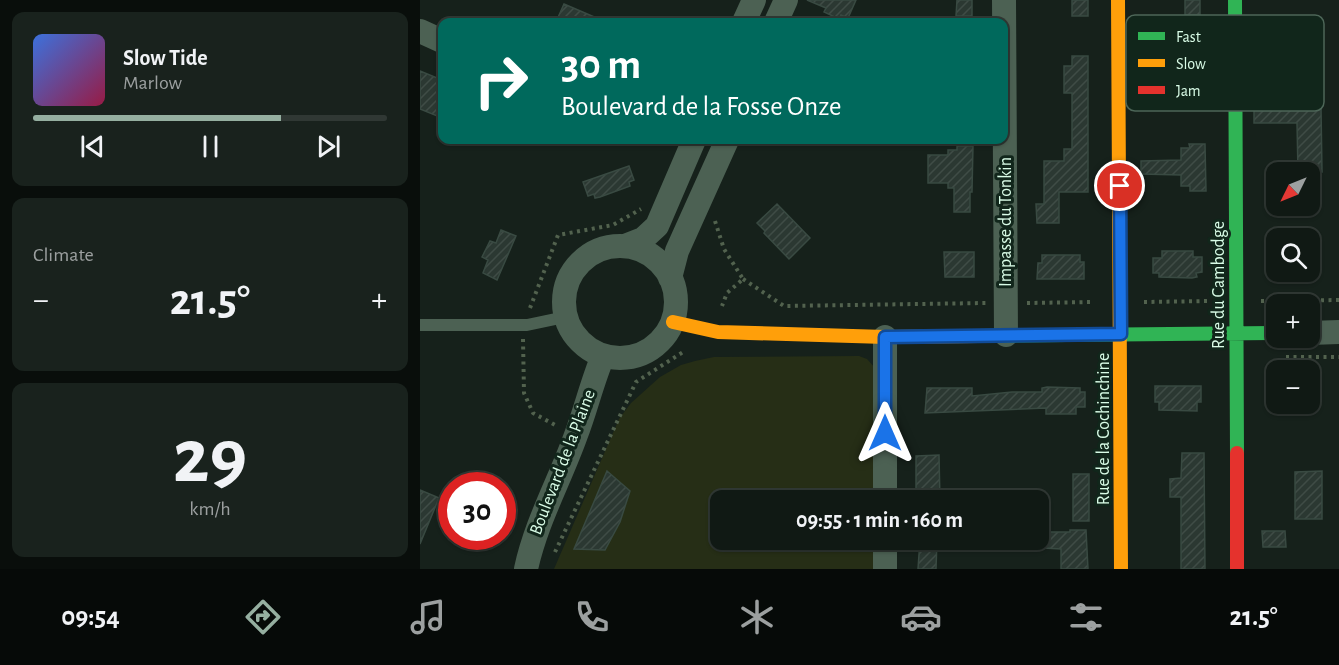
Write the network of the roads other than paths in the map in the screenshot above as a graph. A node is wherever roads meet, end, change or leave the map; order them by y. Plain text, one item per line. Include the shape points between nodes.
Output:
1 (754, 0) edge
2 (786, 0) edge
3 (1004, 0) edge
4 (1118, 0) edge
5 (1235, 0) edge
6 (1235, 15) edge
7 (746, 18) edge
8 (778, 18) edge
9 (1004, 18) edge
10 (420, 32) edge
11 (438, 39) edge
12 (1235, 111) edge
13 (684, 144) edge
14 (694, 144) edge
15 (1004, 144) edge
16 (722, 150) edge
17 (626, 246) junction
18 (670, 278) junction
19 (565, 317) junction
20 (672, 322) junction
21 (420, 325) edge
22 (1339, 332) edge
23 (1236, 333) junction
24 (1266, 333) edge
25 (1320, 333) edge
26 (1121, 334) junction
27 (1006, 335) junction
28 (885, 337) junction
29 (603, 356) junction
30 (885, 490) edge
31 (885, 550) edge
32 (526, 569) edge
33 (885, 569) edge
34 (1121, 569) edge
35 (1237, 569) edge

1 - 7 street
2 - 8 street
3 - 9 street, Impasse du Tonkin
4 - 26 street, Rue de la Cochinchine
5 - 6 street, Rue du Cambodge
10 - 11 street
12 - 23 street, Rue du Cambodge
13 - 17 street via 657,226 643,239
14 - 16 street
15 - 27 street, Impasse du Tonkin
16 - 18 street via 677,251
17 - 18 street via 644,251 659,262
17 - 19 street via 604,248 584,258 570,274 563,295
18 - 20 street via 676,307
19 - 21 lane via 523,325
19 - 29 street via 586,348
20 - 28 street via 718,332
20 - 29 street via 664,337 637,356
22 - 25 street
23 - 24 street
23 - 26 street
23 - 35 street, Rue du Cambodge
26 - 27 street
26 - 34 street, Rue de la Cochinchine
27 - 28 street
28 - 30 street
29 - 32 street, Boulevard de la Plaine via 576,435 532,540
31 - 33 street

